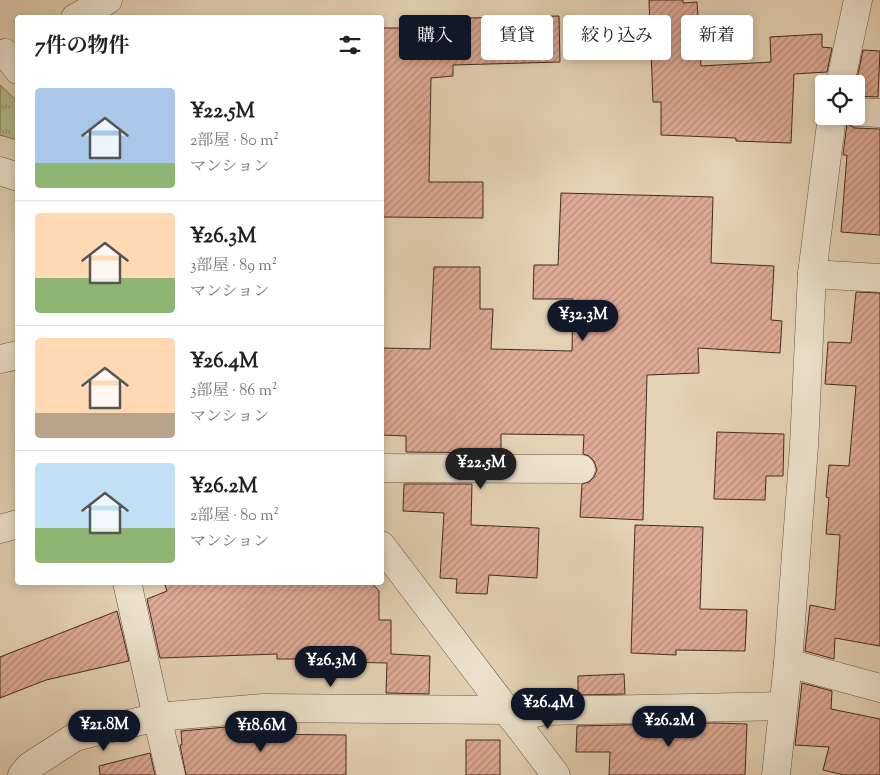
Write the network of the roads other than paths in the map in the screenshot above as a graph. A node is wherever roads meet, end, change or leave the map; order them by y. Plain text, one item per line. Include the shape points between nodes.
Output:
1 (108, 0) edge
2 (858, 0) edge
3 (81, 15) edge
4 (842, 75) edge
5 (865, 112) edge
6 (880, 113) edge
7 (831, 125) edge
8 (0, 171) edge
9 (15, 176) edge
10 (812, 274) junction
11 (880, 278) edge
12 (15, 356) edge
13 (0, 359) edge
14 (384, 468) edge
15 (581, 469) dead end
16 (15, 525) edge
17 (0, 529) edge
18 (384, 549) edge
19 (129, 585) edge
20 (788, 663) junction
21 (880, 688) edge
22 (783, 706) junction
23 (509, 714) junction
24 (157, 716) junction
25 (22, 775) edge
26 (171, 775) edge
27 (556, 775) edge
28 (776, 775) edge

1 - 3 street
2 - 4 street
5 - 6 street
7 - 10 street
8 - 9 street
10 - 11 street
10 - 20 street via 804,446
12 - 13 street
14 - 15 street
16 - 17 street
18 - 23 street
19 - 24 street
20 - 21 street
20 - 22 street
22 - 23 street
22 - 28 street
23 - 24 street via 263,708
23 - 27 street
24 - 25 street via 76,737 30,766
24 - 26 street

